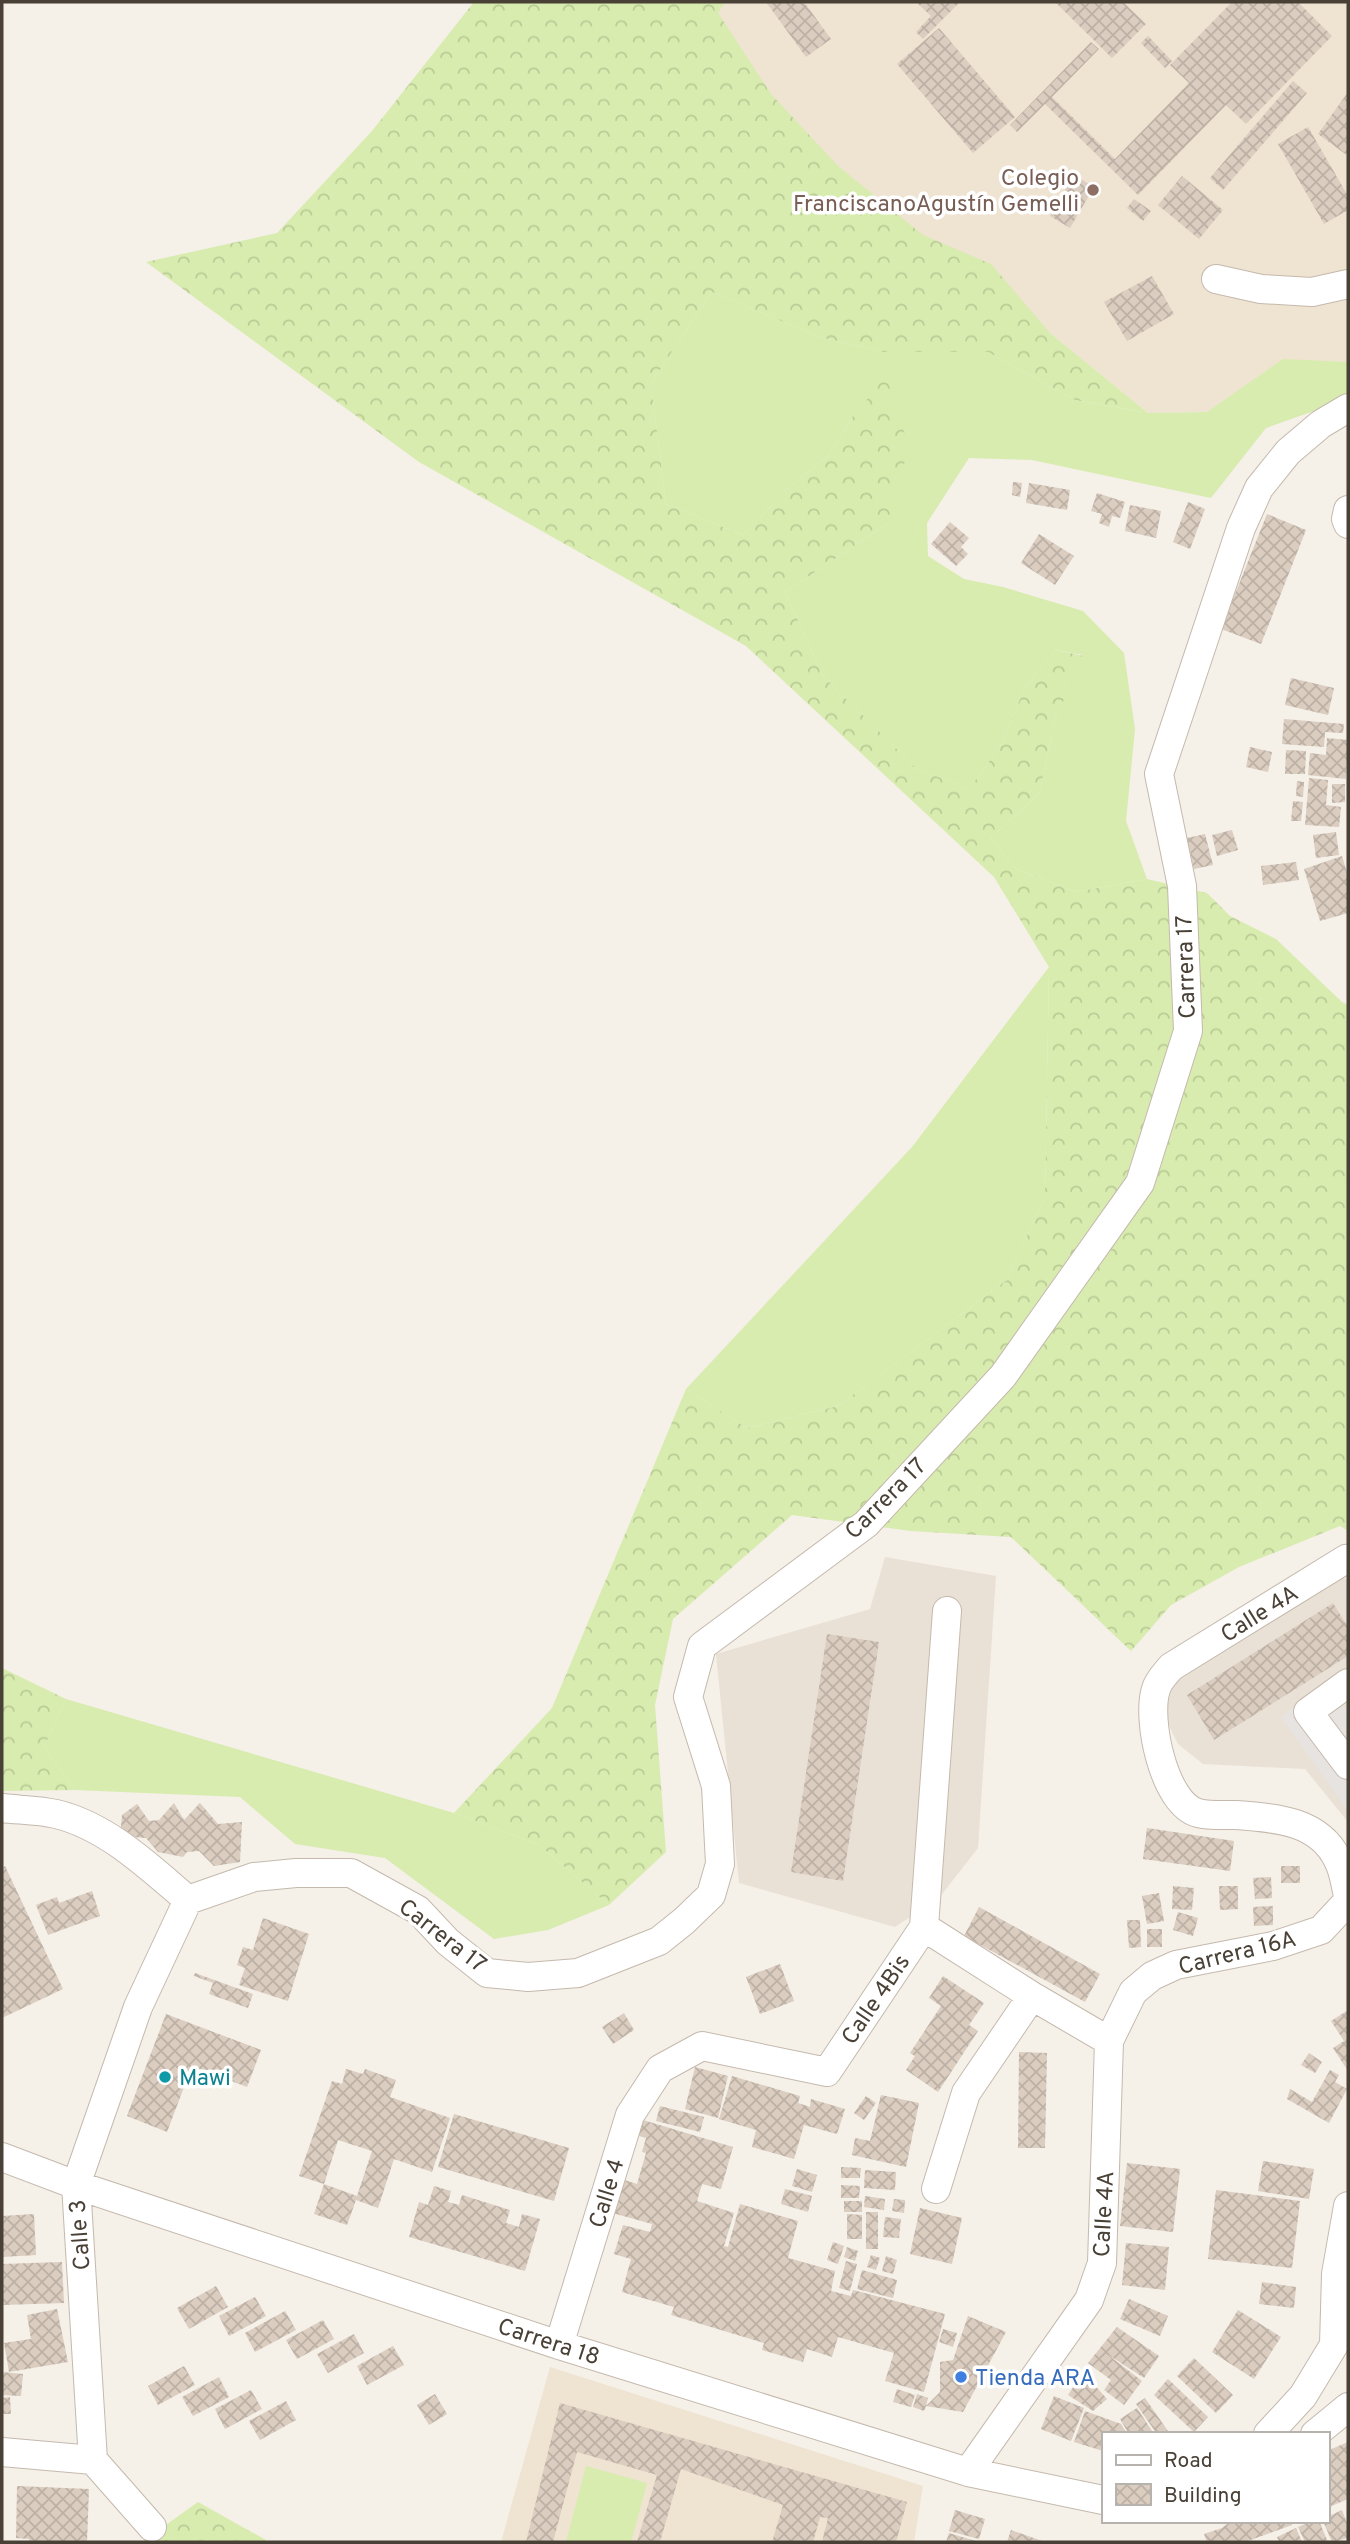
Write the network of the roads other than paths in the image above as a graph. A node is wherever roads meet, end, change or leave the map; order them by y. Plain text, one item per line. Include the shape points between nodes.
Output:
1 (1216, 279) dead end
2 (1348, 284) edge
3 (1348, 408) edge
4 (1348, 510) edge
5 (1348, 524) edge
6 (1347, 1559) edge
7 (947, 1611) dead end
8 (1171, 1667) joint
9 (1348, 1684) edge
10 (1348, 1765) edge
11 (2, 1808) edge
12 (1348, 1898) edge
13 (188, 1900) junction
14 (924, 1927) junction
15 (1032, 1996) junction
16 (1110, 2041) junction
17 (681, 2057) joint
18 (2, 2157) edge
19 (76, 2185) junction
20 (936, 2189) dead end
21 (1348, 2206) edge
22 (1342, 2277) edge
23 (559, 2345) junction
24 (1348, 2407) edge
25 (1270, 2432) edge
26 (1317, 2432) edge
27 (2, 2452) edge
28 (93, 2460) junction
29 (968, 2472) junction
30 (1102, 2500) edge
31 (152, 2527) dead end

1 - 2 street via 1261,289 1312,292
3 - 13 street, Carrera 17 via 1288,452 1259,488 1241,528 1159,774 1182,886 1188,1031 1140,1183 1003,1376 866,1524 702,1646 688,1697 716,1786 720,1864 710,1895 659,1941 578,1973 528,1977 487,1973 418,1910 351,1873 254,1877
4 - 5 street
6 - 8 street, Calle 4A
7 - 14 street
8 - 12 street, Carrera 16A via 1156,1688 1152,1720 1167,1780 1178,1800 1197,1813 1290,1822 1314,1830 1328,1842 1339,1862
9 - 10 street via 1308,1712
11 - 13 street via 57,1814 91,1827 140,1859
12 - 16 street, Carrera 16A via 1321,1930 1273,1946 1176,1965 1152,1976 1133,1992
13 - 19 street, Calle 3 via 138,2007
14 - 15 street
14 - 17 street, Calle 4Bis via 827,2072 702,2046
15 - 16 street
15 - 20 street via 966,2093
16 - 29 street, Calle 4A via 1102,2263 1089,2300
17 - 23 street, Calle 4 via 660,2069 630,2115
18 - 19 street, Carrera 18
19 - 23 street, Carrera 18
19 - 28 street, Calle 3
21 - 22 street
22 - 25 street via 1334,2345 1303,2396
23 - 29 street, Carrera 18
24 - 26 street
27 - 28 street
28 - 31 street
29 - 30 street, Carrera 18

